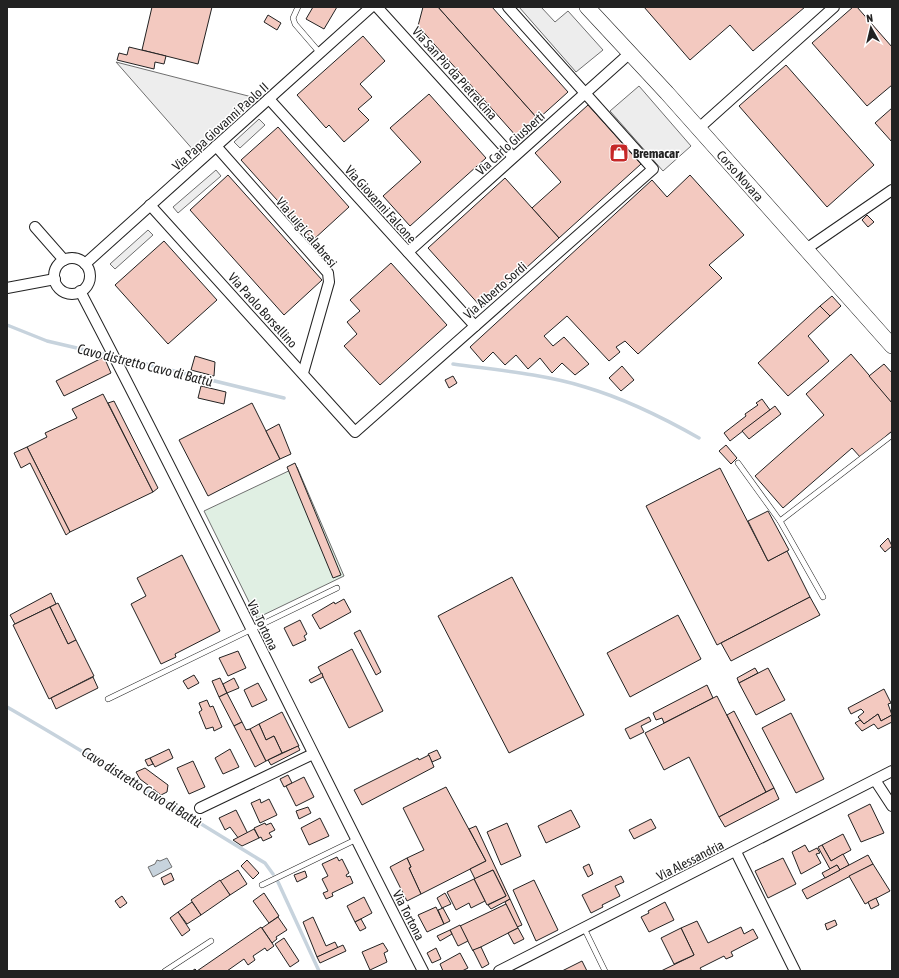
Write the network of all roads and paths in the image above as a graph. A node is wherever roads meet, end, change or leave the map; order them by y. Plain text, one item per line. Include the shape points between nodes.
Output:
1 (298, 7) edge
2 (371, 7) edge
3 (377, 7) edge
4 (508, 7) edge
5 (587, 7) edge
6 (834, 7) edge
7 (320, 53) junction
8 (630, 53) junction
9 (585, 94) junction
10 (269, 99) junction
11 (699, 128) junction
12 (216, 146) junction
13 (513, 157) junction
14 (892, 190) edge
15 (150, 205) junction
16 (35, 227) dead end
17 (806, 249) junction
18 (408, 252) junction
19 (64, 260) junction
20 (85, 264) junction
21 (55, 278) junction
22 (7, 288) edge
23 (80, 291) junction
24 (475, 326) junction
25 (892, 346) edge
26 (303, 373) junction
27 (355, 432) joint
28 (892, 435) edge
29 (738, 463) dead end
30 (780, 521) junction
31 (337, 588) dead end
32 (823, 598) dead end
33 (251, 629) junction
34 (108, 699) dead end
35 (313, 754) junction
36 (892, 771) edge
37 (875, 780) junction
38 (892, 806) edge
39 (200, 808) dead end
40 (355, 840) junction
41 (736, 852) junction
42 (262, 885) dead end
43 (584, 928) junction
44 (211, 941) dead end
45 (165, 971) edge
46 (423, 971) edge
47 (499, 971) edge
48 (605, 971) edge
49 (796, 971) edge

1 - 7 lane via 293,18 295,24
2 - 7 street, Via Papa Giovanni Paolo II
3 - 13 street, Via San Pio da Pietrelcina
4 - 9 street
5 - 8 main road, Corso Novara
6 - 11 street
7 - 10 street, Via Papa Giovanni Paolo II
8 - 9 street, Via Carlo Giusberti
8 - 11 main road, Corso Novara
9 - 13 street, Via Carlo Giusberti
9 - 24 street, Via Alberto Sordi via 653,169
10 - 12 street, Via Papa Giovanni Paolo II
10 - 18 street, Via Giovanni Falcone
11 - 17 main road, Corso Novara
12 - 15 street, Via Papa Giovanni Paolo II
12 - 26 street, Via Luigi Calabresi via 328,273 329,282
13 - 18 street, Via Carlo Giusberti
14 - 17 street
15 - 20 street, Via Papa Giovanni Paolo II
15 - 26 street, Via Paolo Borsellino
16 - 19 street
17 - 25 main road, Corso Novara
18 - 24 street, Via Giovanni Falcone
19 - 20 street via 75,258
19 - 21 street via 56,268
20 - 23 street via 90,279
21 - 22 street
21 - 23 street via 56,284 64,292
23 - 33 street, Via Tortona
24 - 27 street, Via Alberto Sordi
26 - 27 street, Via Paolo Borsellino
28 - 30 lane
29 - 30 lane
30 - 32 lane
31 - 33 lane
33 - 34 lane
33 - 35 street, Via Tortona
35 - 39 street
35 - 40 street, Via Tortona
36 - 37 street, Via Alessandria
37 - 38 street
37 - 41 street, Via Alessandria
40 - 42 lane
40 - 46 street, Via Tortona
41 - 43 street, Via Alessandria
41 - 49 street
43 - 47 street, Via Alessandria
43 - 48 lane
44 - 45 lane

